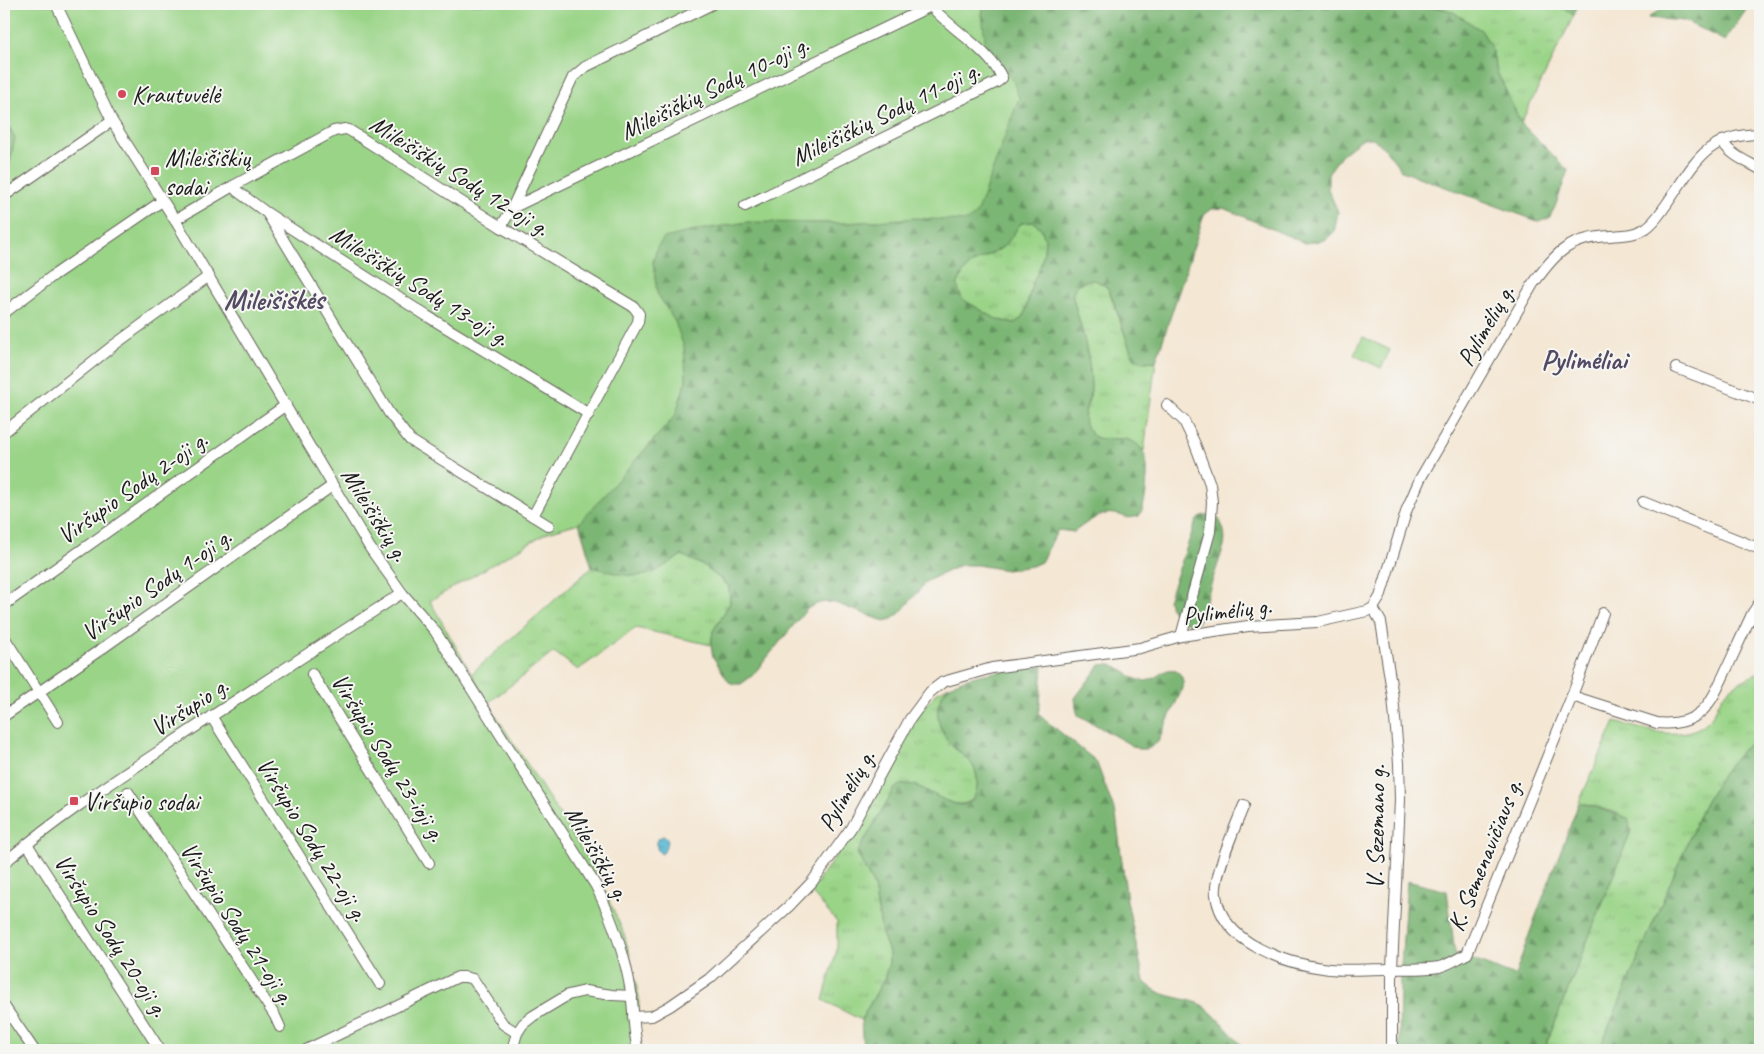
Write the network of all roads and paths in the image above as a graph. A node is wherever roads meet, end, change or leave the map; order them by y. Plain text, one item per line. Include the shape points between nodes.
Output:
1 (56, 4) edge
2 (712, 4) edge
3 (931, 4) edge
4 (112, 122) junction
5 (1760, 134) edge
6 (1722, 141) junction
7 (1760, 169) edge
8 (233, 186) junction
9 (4, 196) edge
10 (162, 201) junction
11 (745, 206) dead end
12 (512, 208) junction
13 (267, 213) junction
14 (175, 220) junction
15 (501, 227) junction
16 (209, 276) junction
17 (4, 313) edge
18 (1676, 368) dead end
19 (1760, 400) edge
20 (286, 405) junction
21 (1167, 405) dead end
22 (589, 414) junction
23 (4, 432) edge
24 (332, 486) junction
25 (1643, 502) dead end
26 (533, 516) junction
27 (549, 526) dead end
28 (1760, 549) edge
29 (402, 593) junction
30 (1760, 602) edge
31 (4, 605) edge
32 (1374, 608) junction
33 (1604, 613) dead end
34 (1181, 636) junction
35 (4, 637) edge
36 (312, 674) dead end
37 (38, 692) junction
38 (1572, 696) junction
39 (4, 716) edge
40 (211, 716) junction
41 (58, 722) dead end
42 (128, 792) dead end
43 (1244, 805) dead end
44 (26, 844) junction
45 (4, 863) edge
46 (429, 863) dead end
47 (1392, 968) junction
48 (380, 984) dead end
49 (632, 996) junction
50 (4, 1006) edge
51 (633, 1017) junction
52 (280, 1027) dead end
53 (517, 1033) junction
54 (34, 1050) edge
55 (160, 1050) edge
56 (306, 1050) edge
57 (512, 1050) edge
58 (638, 1050) edge
59 (1392, 1050) edge

1 - 4 street, Mileišiškių g.
2 - 12 street via 578,72
3 - 11 street, Mileišiškių Sodų 11-oji g. via 998,69 1002,78
3 - 12 street, Mileišiškių Sodų 10-oji g.
4 - 9 street
4 - 10 street, Mileišiškių g.
5 - 6 street, Pylimėlių g. via 1735,136
6 - 7 street via 1732,154
6 - 32 street, Pylimėlių g. via 1701,154 1646,228 1625,235 1591,236 1564,248 1533,284 1420,479
8 - 13 street, Mileišiškių Sodų 13-oji g.
8 - 14 street, Mileišiškių Sodų 12-oji g.
8 - 15 street, Mileišiškių Sodų 12-oji g. via 334,131 345,129
10 - 14 street, Mileišiškių g.
10 - 17 street
12 - 15 street
13 - 22 street, Mileišiškių Sodų 13-oji g. via 426,316
13 - 26 street via 389,413 410,440
14 - 16 street, Mileišiškių g.
15 - 22 street, Mileišiškių Sodų 12-oji g. via 634,307 639,314 638,322
16 - 20 street, Mileišiškių g.
16 - 23 street
18 - 19 street
20 - 24 street, Mileišiškių g.
20 - 31 street, Viršupio Sodų 2-oji g.
21 - 34 street via 1184,421 1195,444 1210,484 1212,502 1210,532
22 - 26 street
24 - 29 street, Mileišiškių g.
24 - 37 street, Viršupio Sodų 1-oji g.
25 - 28 street
26 - 27 street
29 - 40 street, Viršupio g.
29 - 49 street, Mileišiškių g. via 423,615 444,645 596,886 623,950
30 - 38 street via 1714,696 1693,718 1669,724 1657,723
32 - 34 street, Pylimėlių g. via 1318,622 1248,626
32 - 47 street, V. Sezemano g. via 1381,622 1399,763
33 - 38 street, K. Semenavičiaus g.
34 - 51 street, Pylimėlių g. via 1140,648 992,668 943,682 930,692 910,719 852,828 806,888 709,978 652,1016
35 - 37 street
36 - 46 street, Viršupio Sodų 23-ioji g.
37 - 39 street, Viršupio Sodų 1-oji g.
37 - 41 street
38 - 47 street, K. Semenavičiaus g. via 1467,954 1440,966
40 - 44 street, Viršupio g.
40 - 48 street, Viršupio Sodų 22-oji g.
42 - 52 street, Viršupio Sodų 21-oji g.
43 - 47 street, K. Semenavičiaus g. via 1216,879 1218,908 1226,922 1249,943 1292,963 1330,969
44 - 45 street, Viršupio g.
44 - 55 street, Viršupio Sodų 20-oji g.
47 - 59 street, V. Sezemano g.
49 - 51 street, Mileišiškių g.
49 - 53 street via 576,992 533,1016
50 - 54 street
51 - 58 street, Mileišiškių g.
53 - 56 street via 503,1024 473,979 458,977
53 - 57 street

